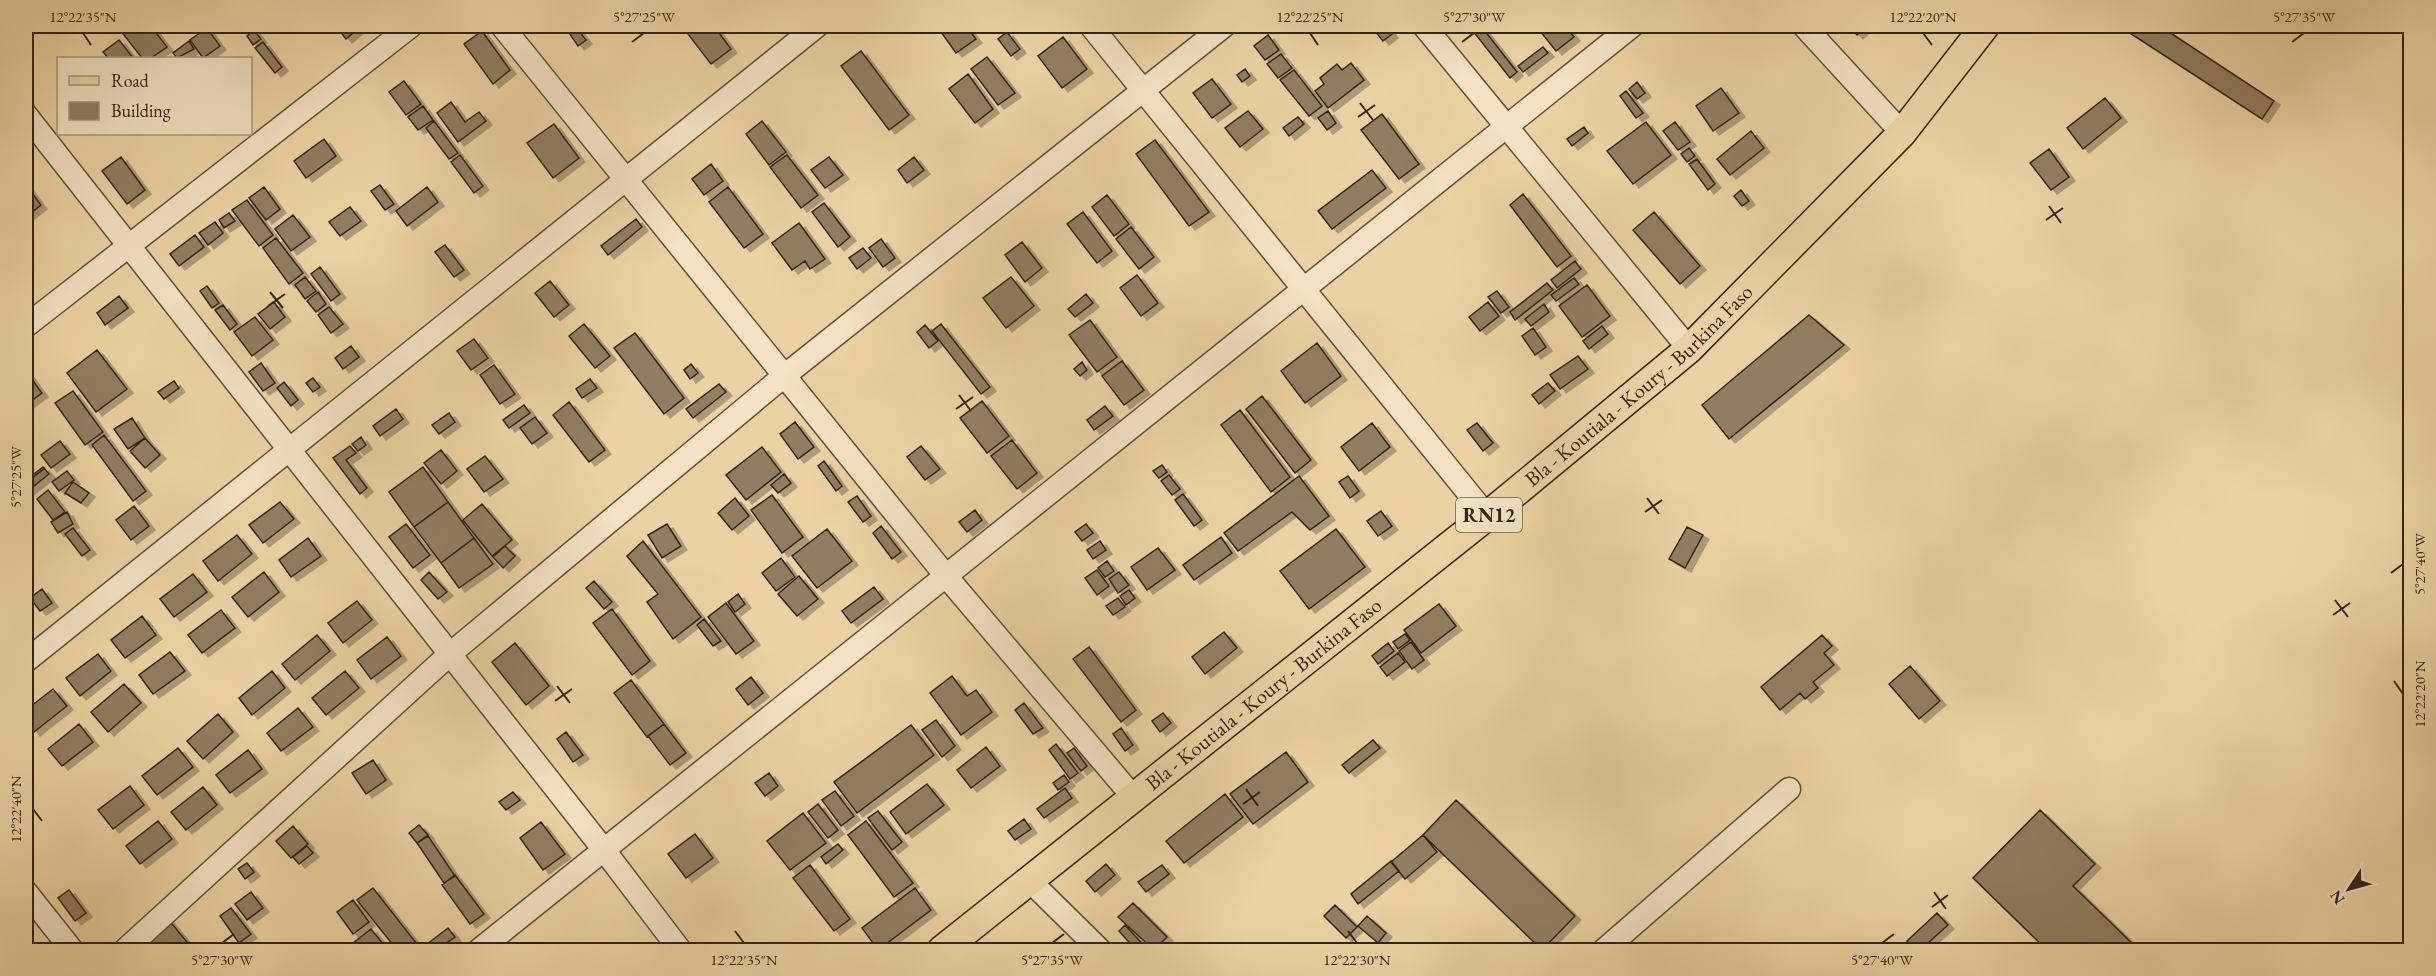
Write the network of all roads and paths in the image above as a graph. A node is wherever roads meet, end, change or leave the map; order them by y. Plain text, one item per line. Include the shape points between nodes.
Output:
1 (411, 26) edge
2 (502, 26) edge
3 (817, 26) edge
4 (1091, 26) edge
5 (1224, 26) edge
6 (1424, 26) edge
7 (1632, 26) edge
8 (1804, 26) edge
9 (1985, 26) edge
10 (1143, 90) junction
11 (26, 115) edge
12 (1506, 126) junction
13 (1902, 132) junction
14 (626, 179) junction
15 (127, 245) junction
16 (1304, 289) junction
17 (26, 326) edge
18 (1689, 350) junction
19 (784, 376) junction
20 (289, 449) junction
21 (1487, 516) junction
22 (946, 576) junction
23 (450, 654) junction
24 (26, 661) edge
25 (1789, 789) dead end
26 (1134, 798) junction
27 (604, 850) junction
28 (1030, 881) junction
29 (26, 892) edge
30 (72, 951) edge
31 (125, 951) edge
32 (479, 951) edge
33 (680, 951) edge
34 (942, 951) edge
35 (1100, 951) edge
36 (1604, 951) edge

1 - 15 street
2 - 14 street
3 - 14 street
4 - 10 street
5 - 10 street
6 - 12 street
7 - 12 street
8 - 13 street
9 - 13 main road, Bla - Koutiala - Koury - Burkina Faso / RN12
10 - 16 street
10 - 19 street
11 - 15 street
12 - 16 street
12 - 18 street
13 - 18 main road, Bla - Koutiala - Koury - Burkina Faso / RN12
14 - 19 street
14 - 20 street
15 - 17 street
15 - 20 street
16 - 21 street
16 - 22 street
18 - 21 main road, Bla - Koutiala - Koury - Burkina Faso / RN12
19 - 22 street
19 - 23 street
20 - 23 street
20 - 24 street
21 - 26 main road, Bla - Koutiala - Koury - Burkina Faso / RN12
22 - 26 street
22 - 27 street
23 - 27 street
23 - 31 street
25 - 36 street
26 - 28 main road, Bla - Koutiala - Koury - Burkina Faso / RN12
27 - 32 street
27 - 33 street
28 - 34 main road, Bla - Koutiala - Koury - Burkina Faso / RN12
28 - 35 street
29 - 30 street

